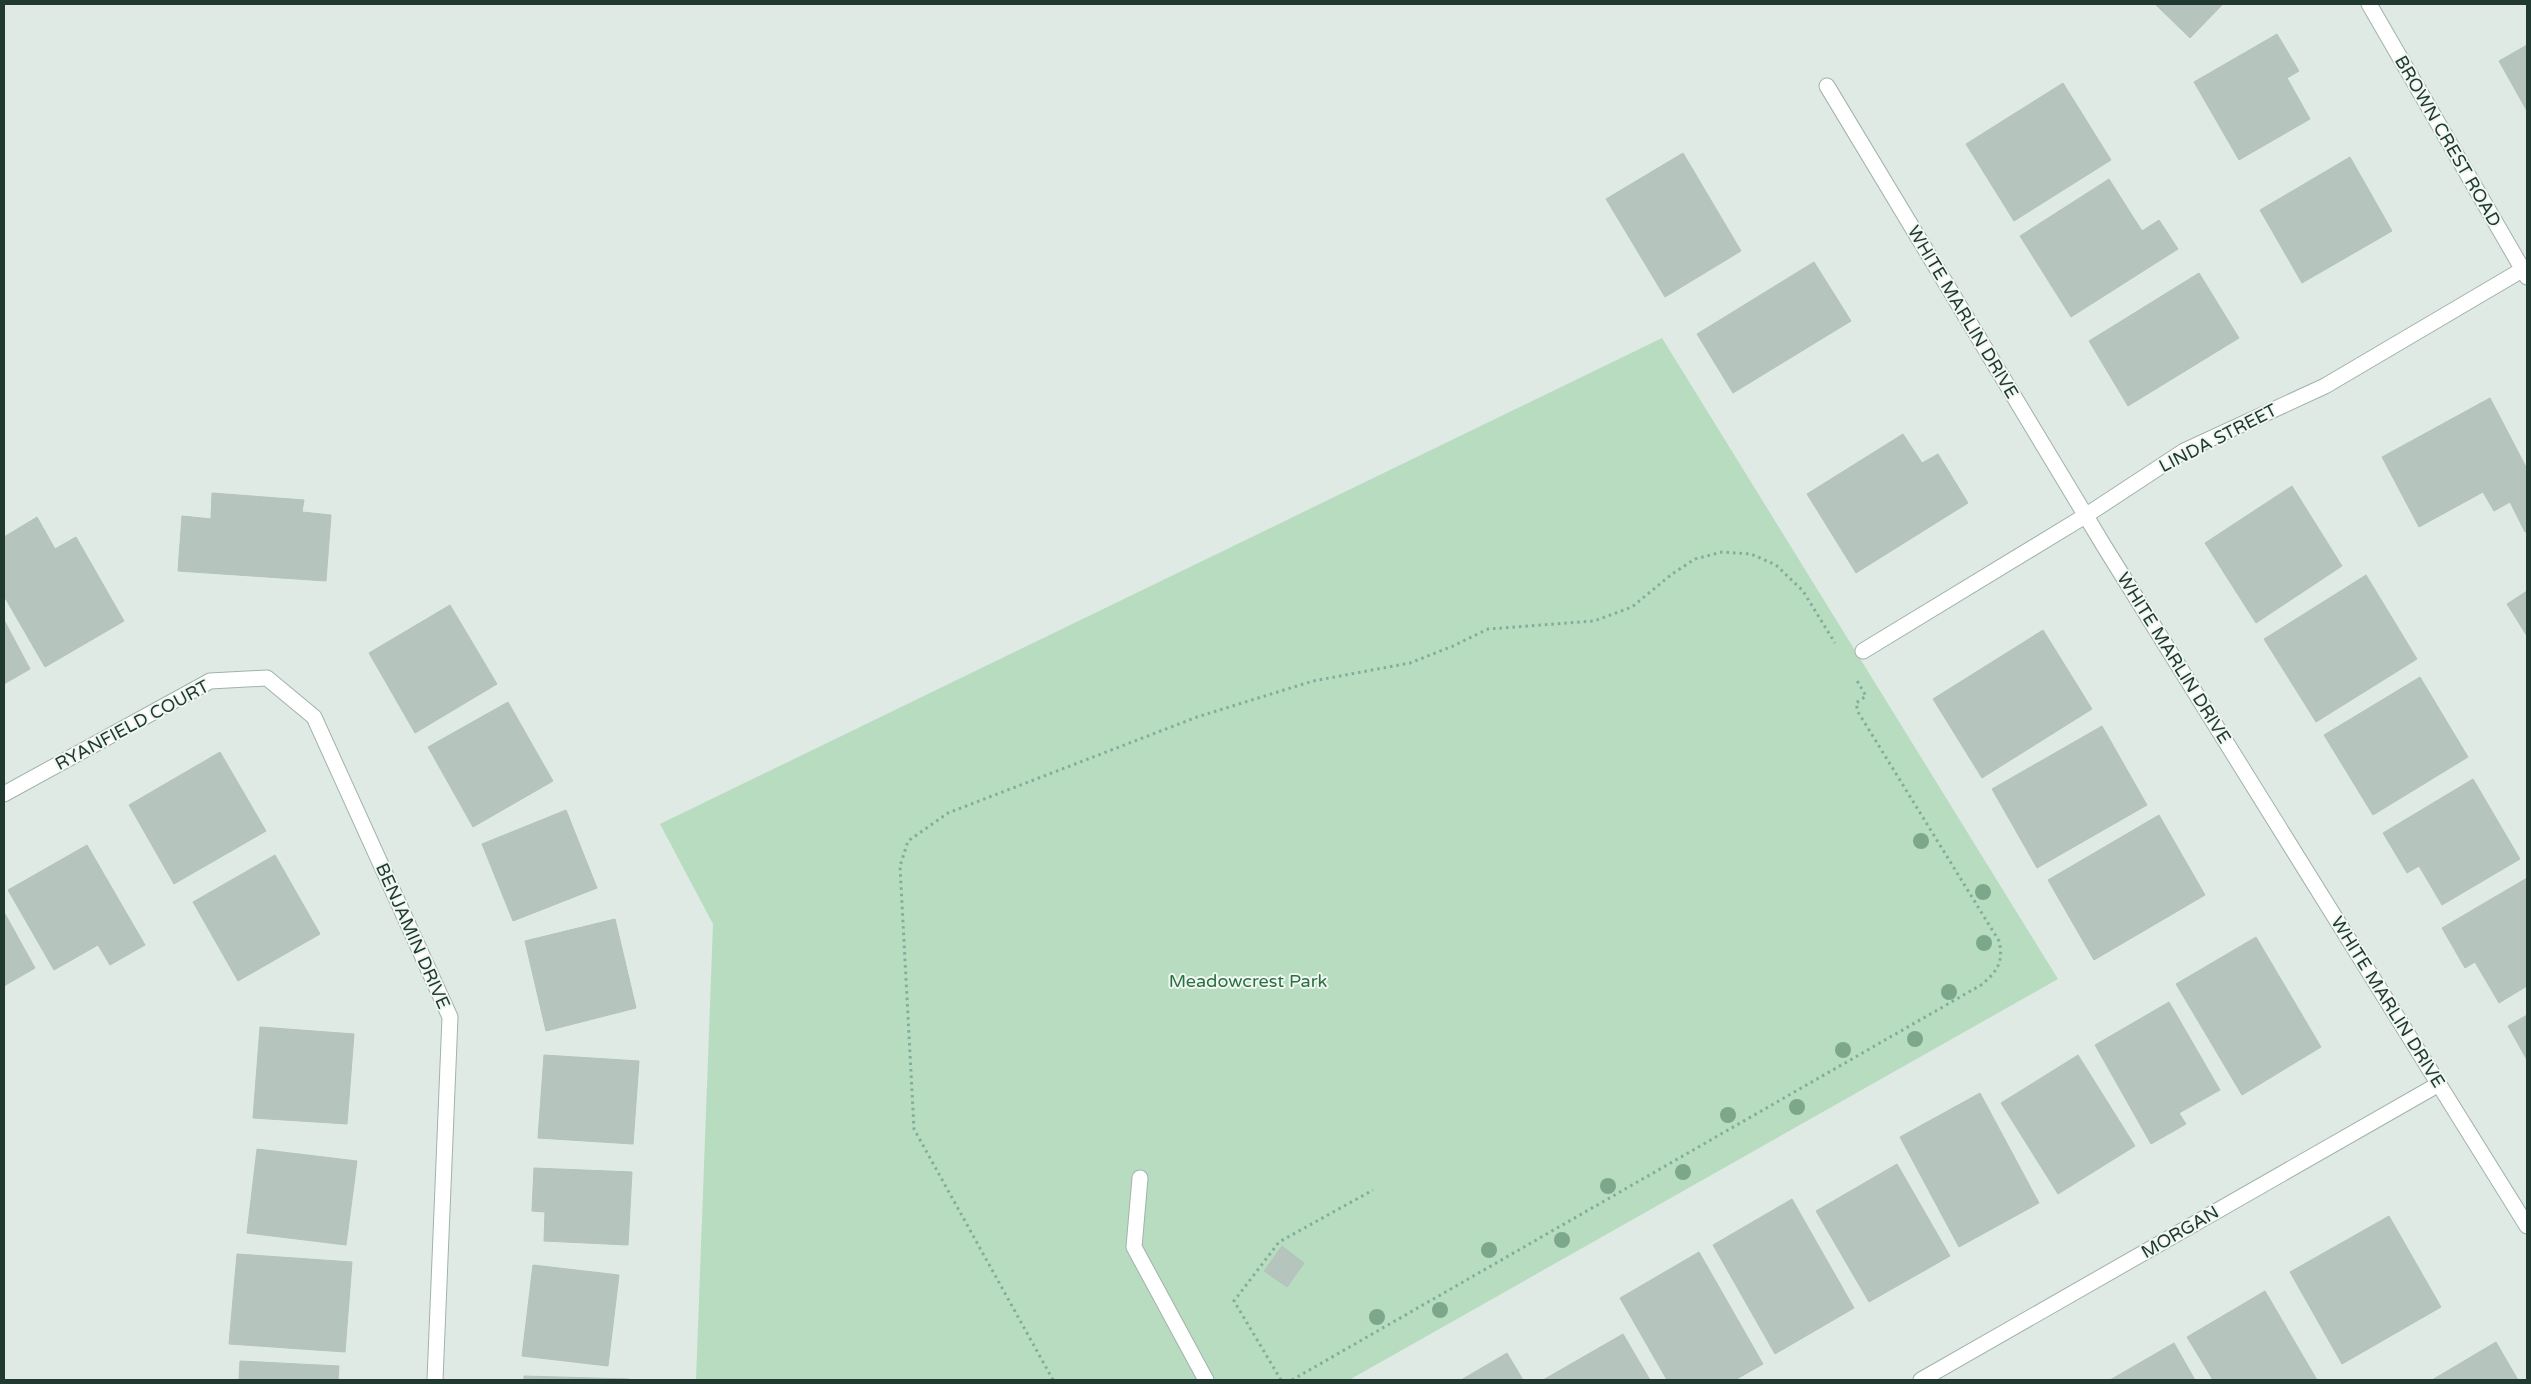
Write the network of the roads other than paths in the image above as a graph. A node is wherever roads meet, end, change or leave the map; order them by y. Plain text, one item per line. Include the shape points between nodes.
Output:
1 (2369, 4) edge
2 (1827, 86) dead end
3 (2526, 271) edge
4 (2085, 516) junction
5 (1863, 651) dead end
6 (267, 678) joint
7 (4, 794) edge
8 (2439, 1084) junction
9 (1140, 1178) dead end
10 (2527, 1226) edge
11 (435, 1380) edge
12 (1206, 1380) edge
13 (1921, 1380) edge

1 - 3 street, BROWN CREST ROAD
2 - 4 street, WHITE MARLIN DRIVE
3 - 4 street, LINDA STREET via 2325,386 2184,451
4 - 5 street, LINDA STREET
4 - 8 street, WHITE MARLIN DRIVE
6 - 7 street, RYANFIELD COURT via 210,681
6 - 11 street, BENJAMIN DRIVE via 314,717 450,1017
8 - 10 street, WHITE MARLIN DRIVE
8 - 13 street, MORGAN
9 - 12 street via 1134,1247

